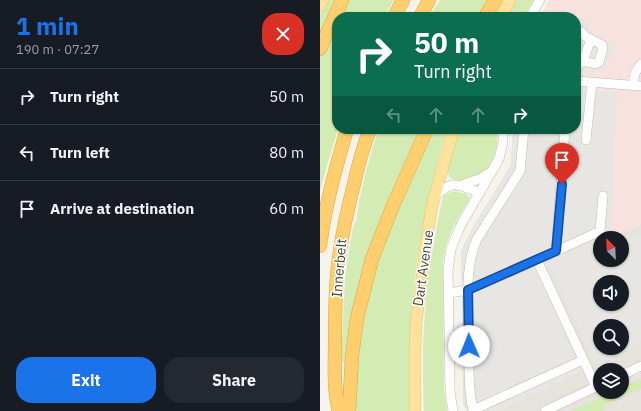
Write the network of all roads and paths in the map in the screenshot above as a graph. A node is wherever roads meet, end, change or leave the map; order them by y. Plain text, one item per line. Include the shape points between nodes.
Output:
1 (323, 0) edge
2 (342, 0) edge
3 (403, 0) edge
4 (430, 0) edge
5 (495, 0) edge
6 (510, 0) edge
7 (540, 0) edge
8 (320, 6) edge
9 (337, 12) edge
10 (397, 12) edge
11 (423, 12) edge
12 (488, 12) edge
13 (504, 12) edge
14 (533, 12) edge
15 (332, 22) edge
16 (581, 32) edge
17 (591, 40) junction
18 (320, 49) edge
19 (581, 62) edge
20 (581, 64) edge
21 (641, 64) edge
22 (581, 81) edge
23 (592, 82) junction
24 (637, 85) edge
25 (346, 134) edge
26 (368, 134) edge
27 (425, 134) edge
28 (453, 134) edge
29 (503, 134) edge
30 (524, 134) edge
31 (565, 134) edge
32 (586, 140) dead end
33 (443, 167) junction
34 (493, 171) junction
35 (456, 185) junction
36 (480, 193) junction
37 (603, 196) dead end
38 (434, 198) junction
39 (320, 246) edge
40 (556, 251) junction
41 (537, 260) junction
42 (468, 290) junction
43 (448, 293) junction
44 (583, 360) junction
45 (641, 366) edge
46 (629, 372) edge
47 (593, 377) edge
48 (593, 388) edge
49 (339, 411) edge
50 (349, 411) edge
51 (415, 411) edge
52 (453, 411) edge
53 (545, 411) edge

1 - 8 main road
2 - 9 highway
3 - 10 highway
4 - 11 highway
5 - 12 highway
6 - 13 main road
7 - 14 street
15 - 18 highway
16 - 17 street
17 - 19 street
17 - 20 street via 602,45 599,62
21 - 24 street via 636,73
22 - 23 street
23 - 24 street
23 - 32 street
25 - 39 highway, Innerbelt via 329,196
26 - 49 highway, Innerbelt via 344,224 337,277 335,372 336,402
27 - 50 highway via 372,259 352,356
28 - 33 main road, Dart Avenue
29 - 34 street via 499,159
30 - 42 street via 520,171 473,248
31 - 40 street
33 - 35 street via 446,176
33 - 38 main road, Dart Avenue
34 - 35 street via 479,179
34 - 36 street
35 - 36 street
35 - 38 street via 440,192
36 - 43 street via 462,223 452,249 448,270
37 - 40 street via 600,231
38 - 51 main road, Dart Avenue via 416,324
40 - 41 street
41 - 42 street
41 - 44 street
42 - 43 street
42 - 44 street via 469,372 473,410
43 - 52 street via 450,392
44 - 47 street
45 - 46 street
48 - 53 street

